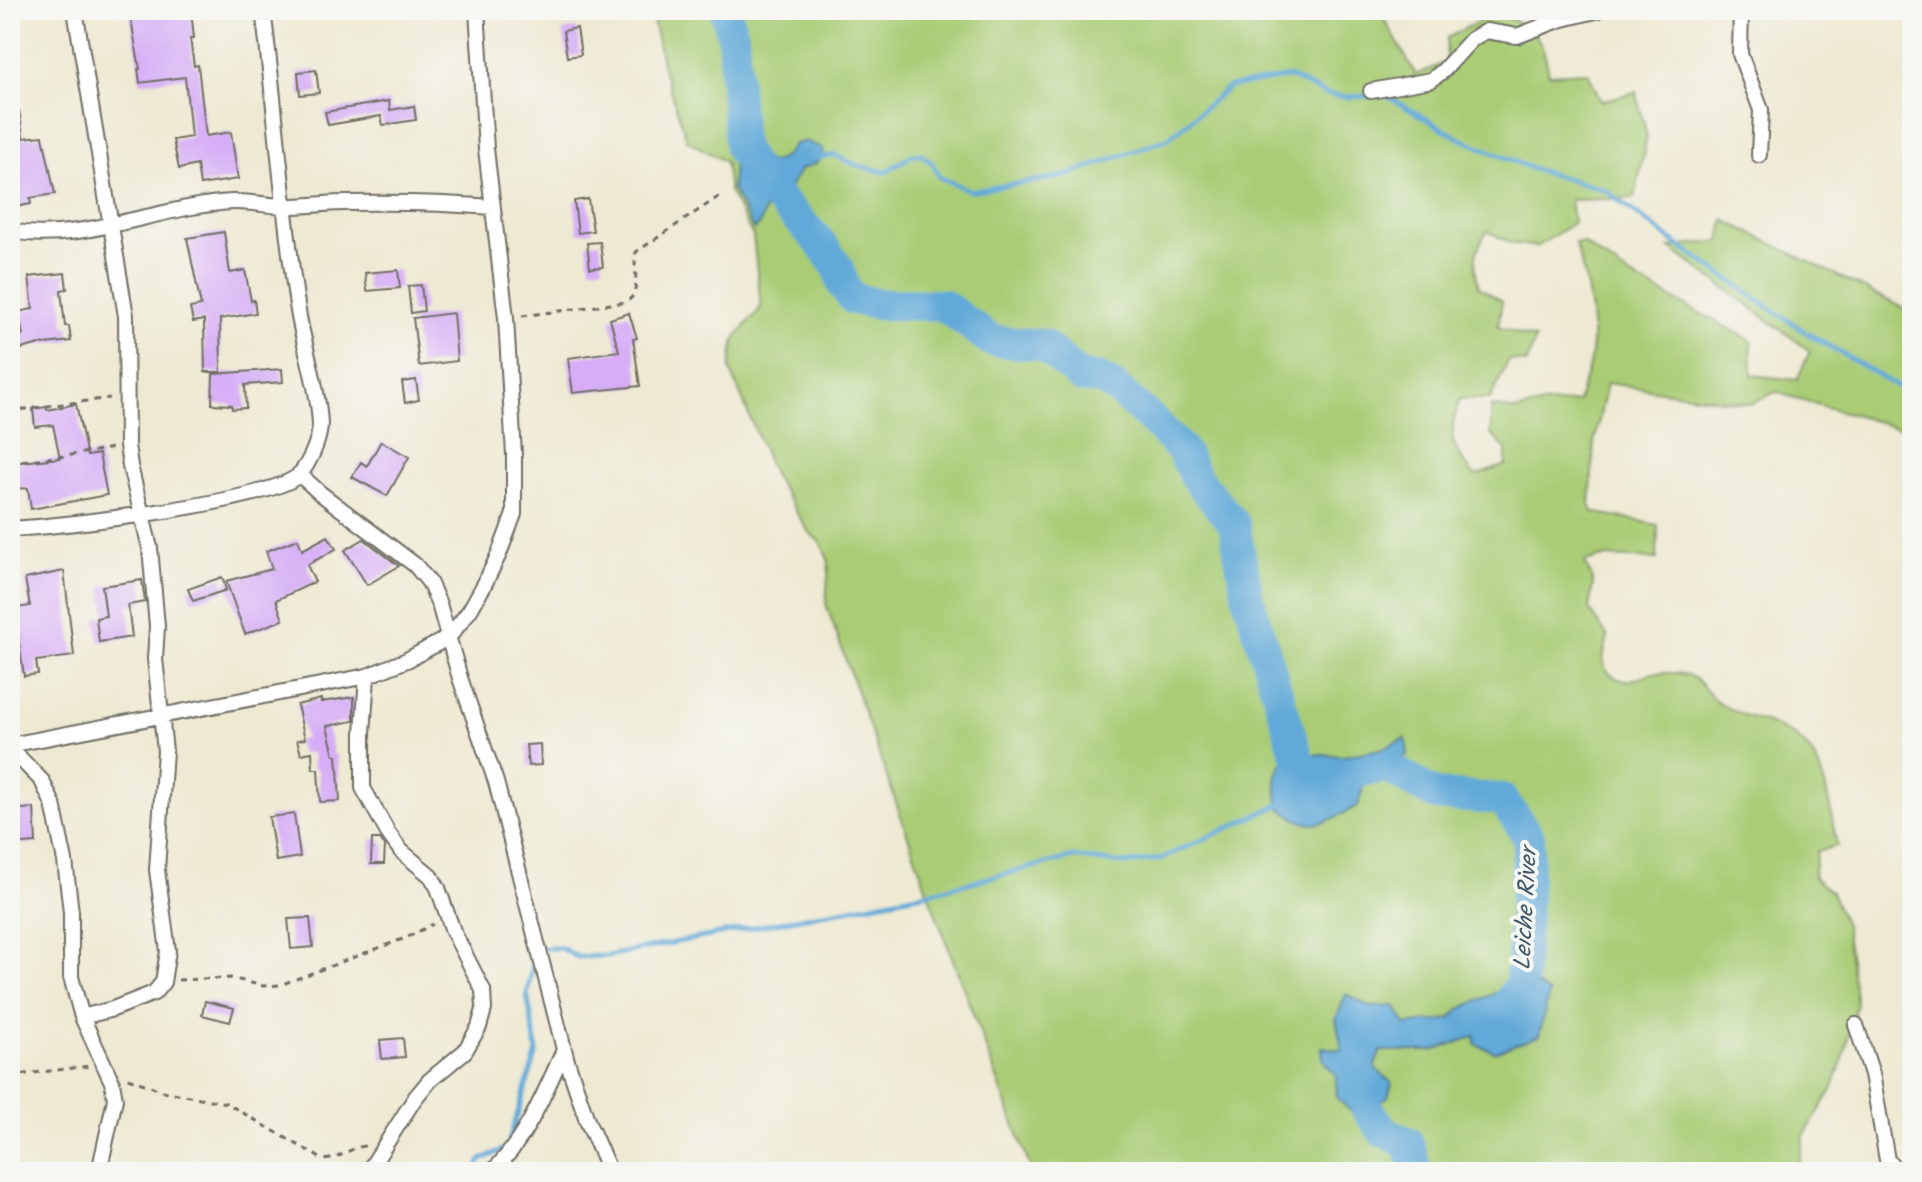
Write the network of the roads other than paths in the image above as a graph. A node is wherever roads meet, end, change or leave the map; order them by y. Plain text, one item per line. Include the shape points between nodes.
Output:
1 (75, 10) edge
2 (263, 10) edge
3 (477, 10) edge
4 (1599, 10) edge
5 (1741, 10) edge
6 (1371, 91) dead end
7 (1759, 155) dead end
8 (285, 206) junction
9 (493, 207) junction
10 (112, 224) junction
11 (10, 231) edge
12 (299, 474) junction
13 (142, 513) junction
14 (10, 529) edge
15 (449, 637) junction
16 (367, 676) junction
17 (162, 716) junction
18 (10, 747) edge
19 (82, 1017) junction
20 (1856, 1025) dead end
21 (564, 1050) junction
22 (99, 1172) edge
23 (368, 1172) edge
24 (492, 1172) edge
25 (610, 1172) edge
26 (1912, 1172) edge

1 - 10 street
2 - 8 street
3 - 9 street
4 - 6 street via 1517,36 1486,31 1431,80
5 - 7 street via 1740,54 1761,110
8 - 9 street
8 - 10 street via 233,202
8 - 12 street via 320,428
9 - 15 street via 506,318 514,514 484,585
10 - 11 street via 58,232
10 - 13 street via 126,316 127,445
12 - 13 street via 234,496
12 - 15 street via 415,565 429,582
13 - 14 street
13 - 17 street via 153,582
15 - 16 street
15 - 21 street via 496,782
16 - 17 street
16 - 23 street via 363,788 395,842 431,876 483,990 484,1009 465,1051 415,1098
17 - 18 street
17 - 19 street via 165,768 157,870 168,951 163,982 154,993
18 - 19 street via 42,781 53,804 71,912 71,977
19 - 22 street via 115,1099
20 - 26 street via 1872,1074 1887,1160 1897,1170
21 - 24 street via 521,1140
21 - 25 street

